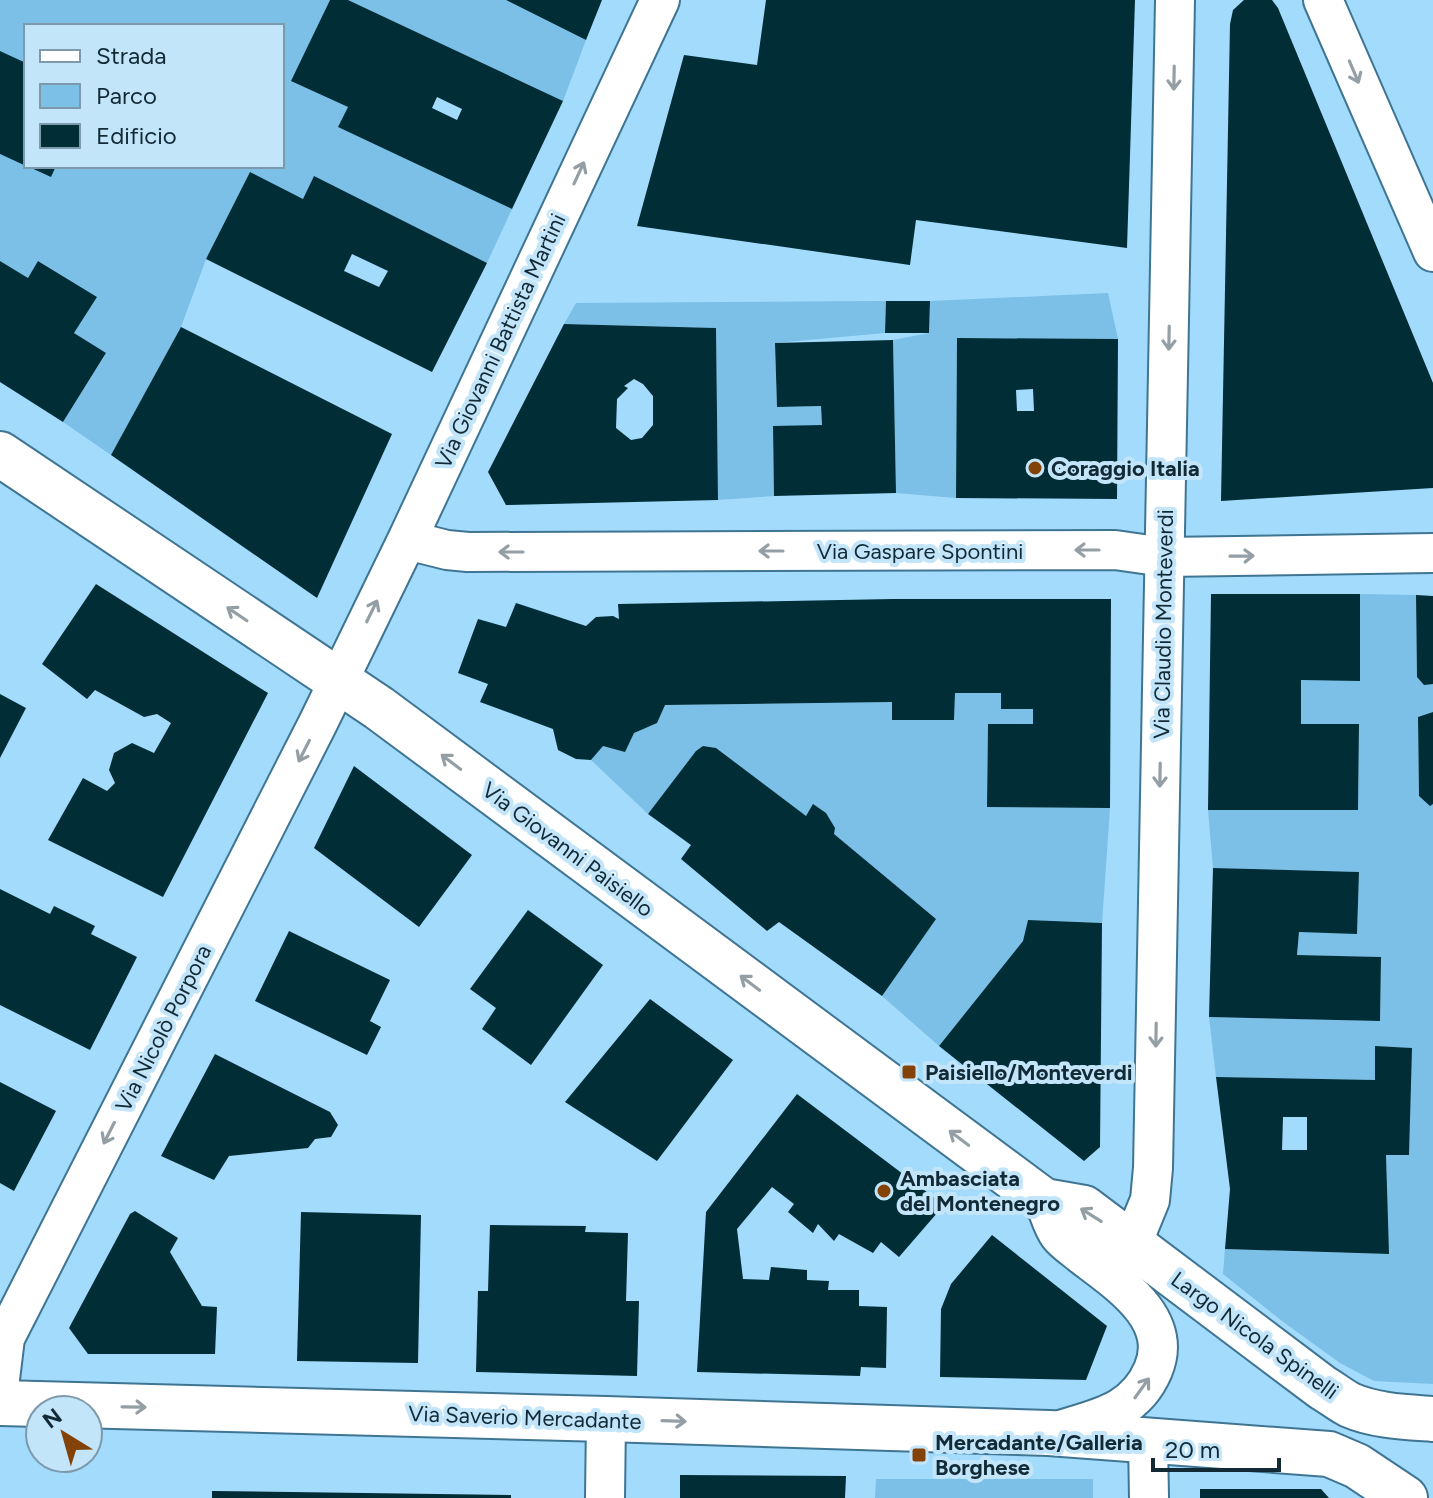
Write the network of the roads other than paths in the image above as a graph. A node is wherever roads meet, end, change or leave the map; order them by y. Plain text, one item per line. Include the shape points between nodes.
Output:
1 (660, 0) edge
2 (1175, 0) edge
3 (1323, 0) edge
4 (1433, 252) edge
5 (0, 454) edge
6 (407, 540) junction
7 (1433, 553) edge
8 (1164, 557) junction
9 (338, 681) junction
10 (1044, 1201) junction
11 (1132, 1244) junction
12 (0, 1379) edge
13 (0, 1403) edge
14 (606, 1419) junction
15 (1433, 1419) edge
16 (1049, 1433) junction
17 (1148, 1441) junction
18 (605, 1498) edge
19 (1149, 1498) edge
20 (1405, 1498) edge

6 -> 1 street, Via Giovanni Battista Martini
2 -> 8 street, Via Claudio Monteverdi
3 -> 4 street
9 -> 5 street, Via Giovanni Paisiello
8 -> 6 street, Via Gaspare Spontini via 1115,550 468,552
9 -> 6 street, Via Giovanni Battista Martini
8 -> 7 street, Via Gaspare Spontini
8 -> 11 street, Via Claudio Monteverdi via 1153,1168 1150,1200
10 -> 9 street, Via Giovanni Paisiello
9 -> 12 street, Via Nicolò Porpora via 5,1338
11 -> 10 street, Via Giovanni Paisiello via 1084,1208
16 -> 10 street via 1108,1415 1134,1399 1150,1377 1159,1346 1146,1312 1059,1236
11 - 15 street, Largo Nicola Spinelli via 1342,1400 1386,1414
13 -> 14 street, Via Saverio Mercadante
14 -> 16 street, Via Saverio Mercadante
14 - 18 street
16 - 17 street
17 - 19 street
17 - 20 street via 1329,1454

